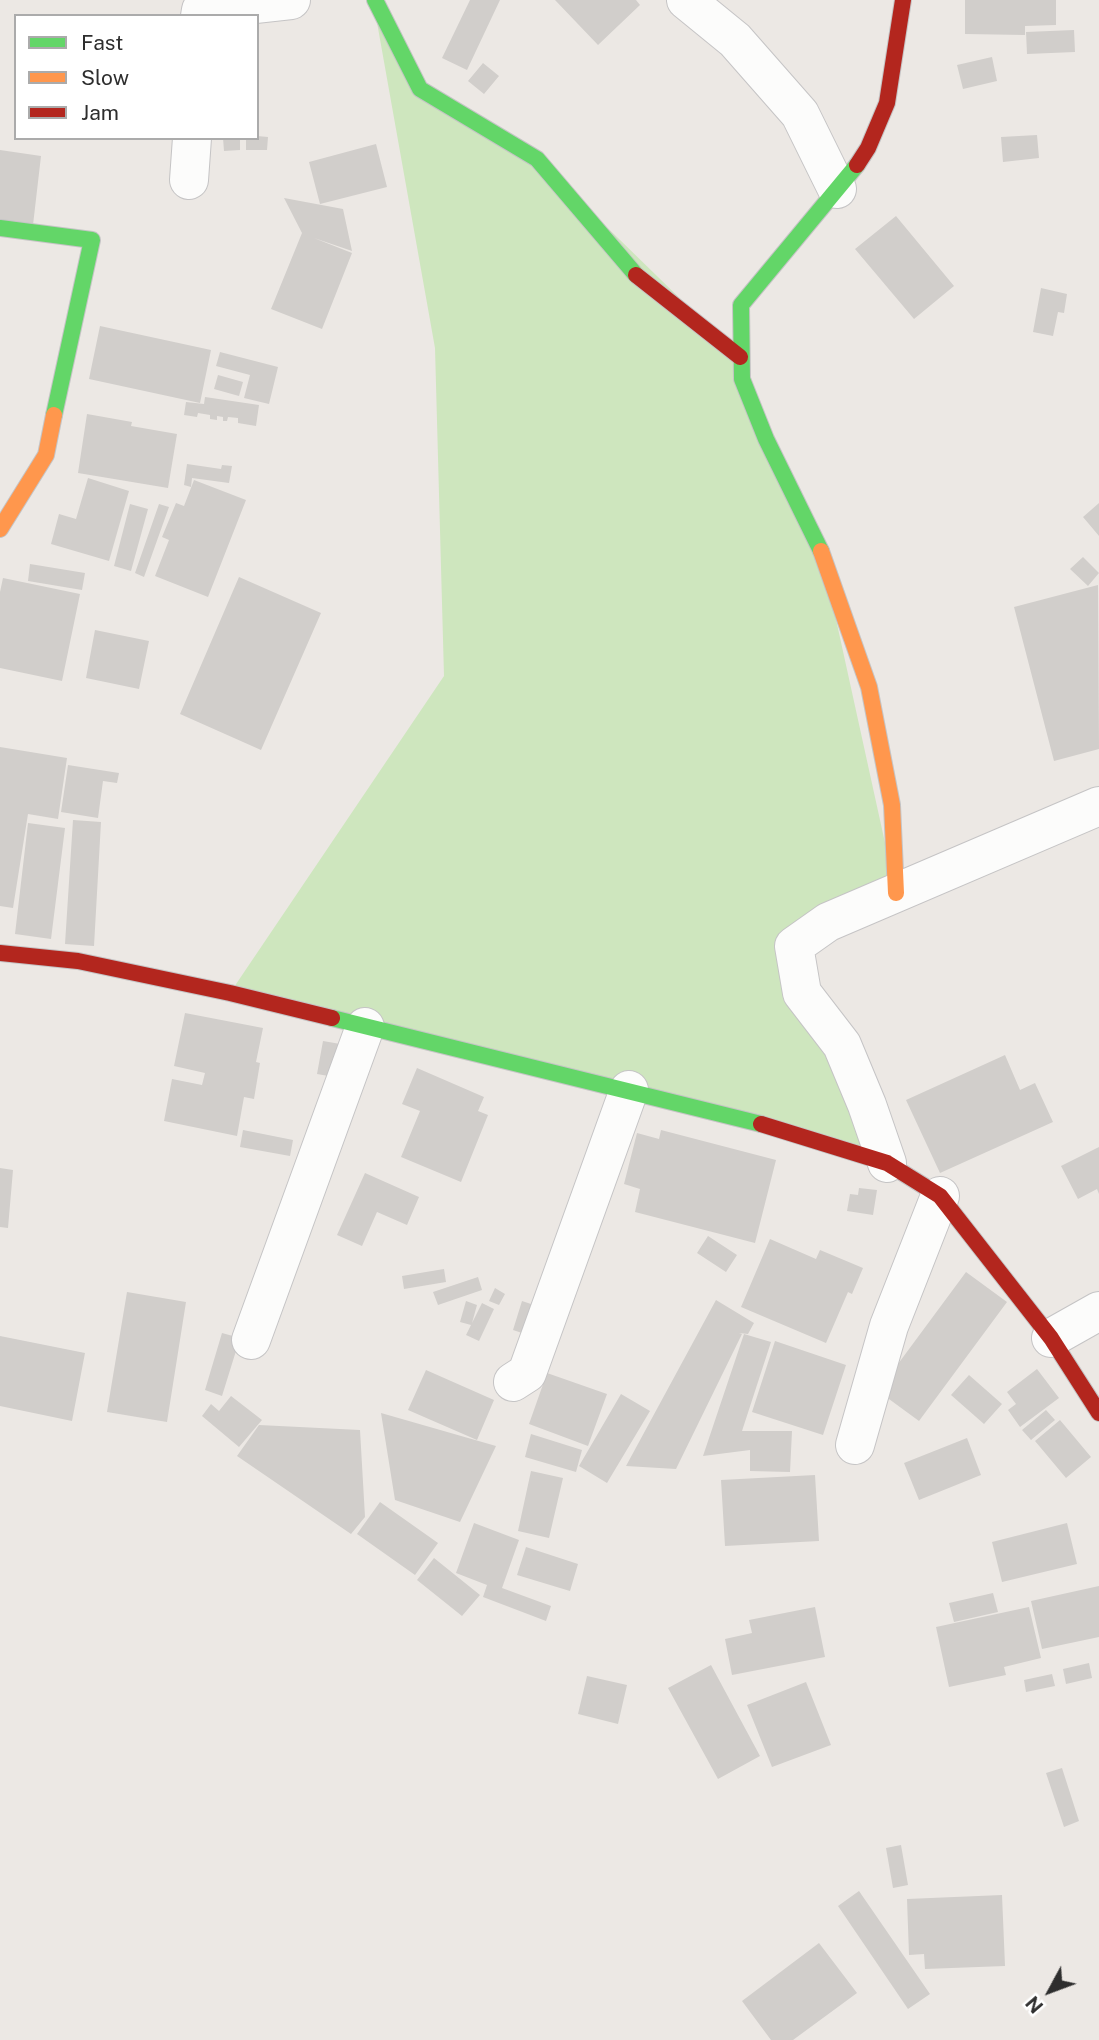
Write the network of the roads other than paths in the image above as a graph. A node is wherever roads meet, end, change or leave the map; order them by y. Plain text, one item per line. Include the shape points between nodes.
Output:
1 (291, 0) edge
2 (375, 0) edge
3 (686, 0) edge
4 (903, 0) edge
5 (200, 14) edge
6 (192, 140) edge
7 (189, 180) dead end
8 (837, 189) junction
9 (0, 228) edge
10 (740, 357) junction
11 (0, 529) edge
12 (1099, 806) edge
13 (896, 893) junction
14 (0, 953) edge
15 (365, 1027) junction
16 (629, 1090) junction
17 (887, 1163) junction
18 (940, 1196) junction
19 (1099, 1311) edge
20 (1051, 1338) junction
21 (251, 1340) dead end
22 (513, 1382) dead end
23 (1099, 1413) edge
24 (855, 1445) dead end

1 - 5 street via 201,10
2 - 10 street via 420,89 537,159 636,275
3 - 8 street via 735,40 800,114
4 - 8 street via 887,103 856,167
6 - 7 street
8 - 10 street via 741,304
9 - 11 street via 92,240 46,456
10 - 13 street via 742,379 821,551 869,687 892,805
12 - 13 street
13 - 17 street via 828,922 794,946 802,993 842,1045
14 - 15 street via 78,961
15 - 16 street
15 - 21 street
16 - 17 street
16 - 22 street via 527,1373
17 - 18 street
18 - 20 street
18 - 24 street via 888,1326
19 - 20 street
20 - 23 street

